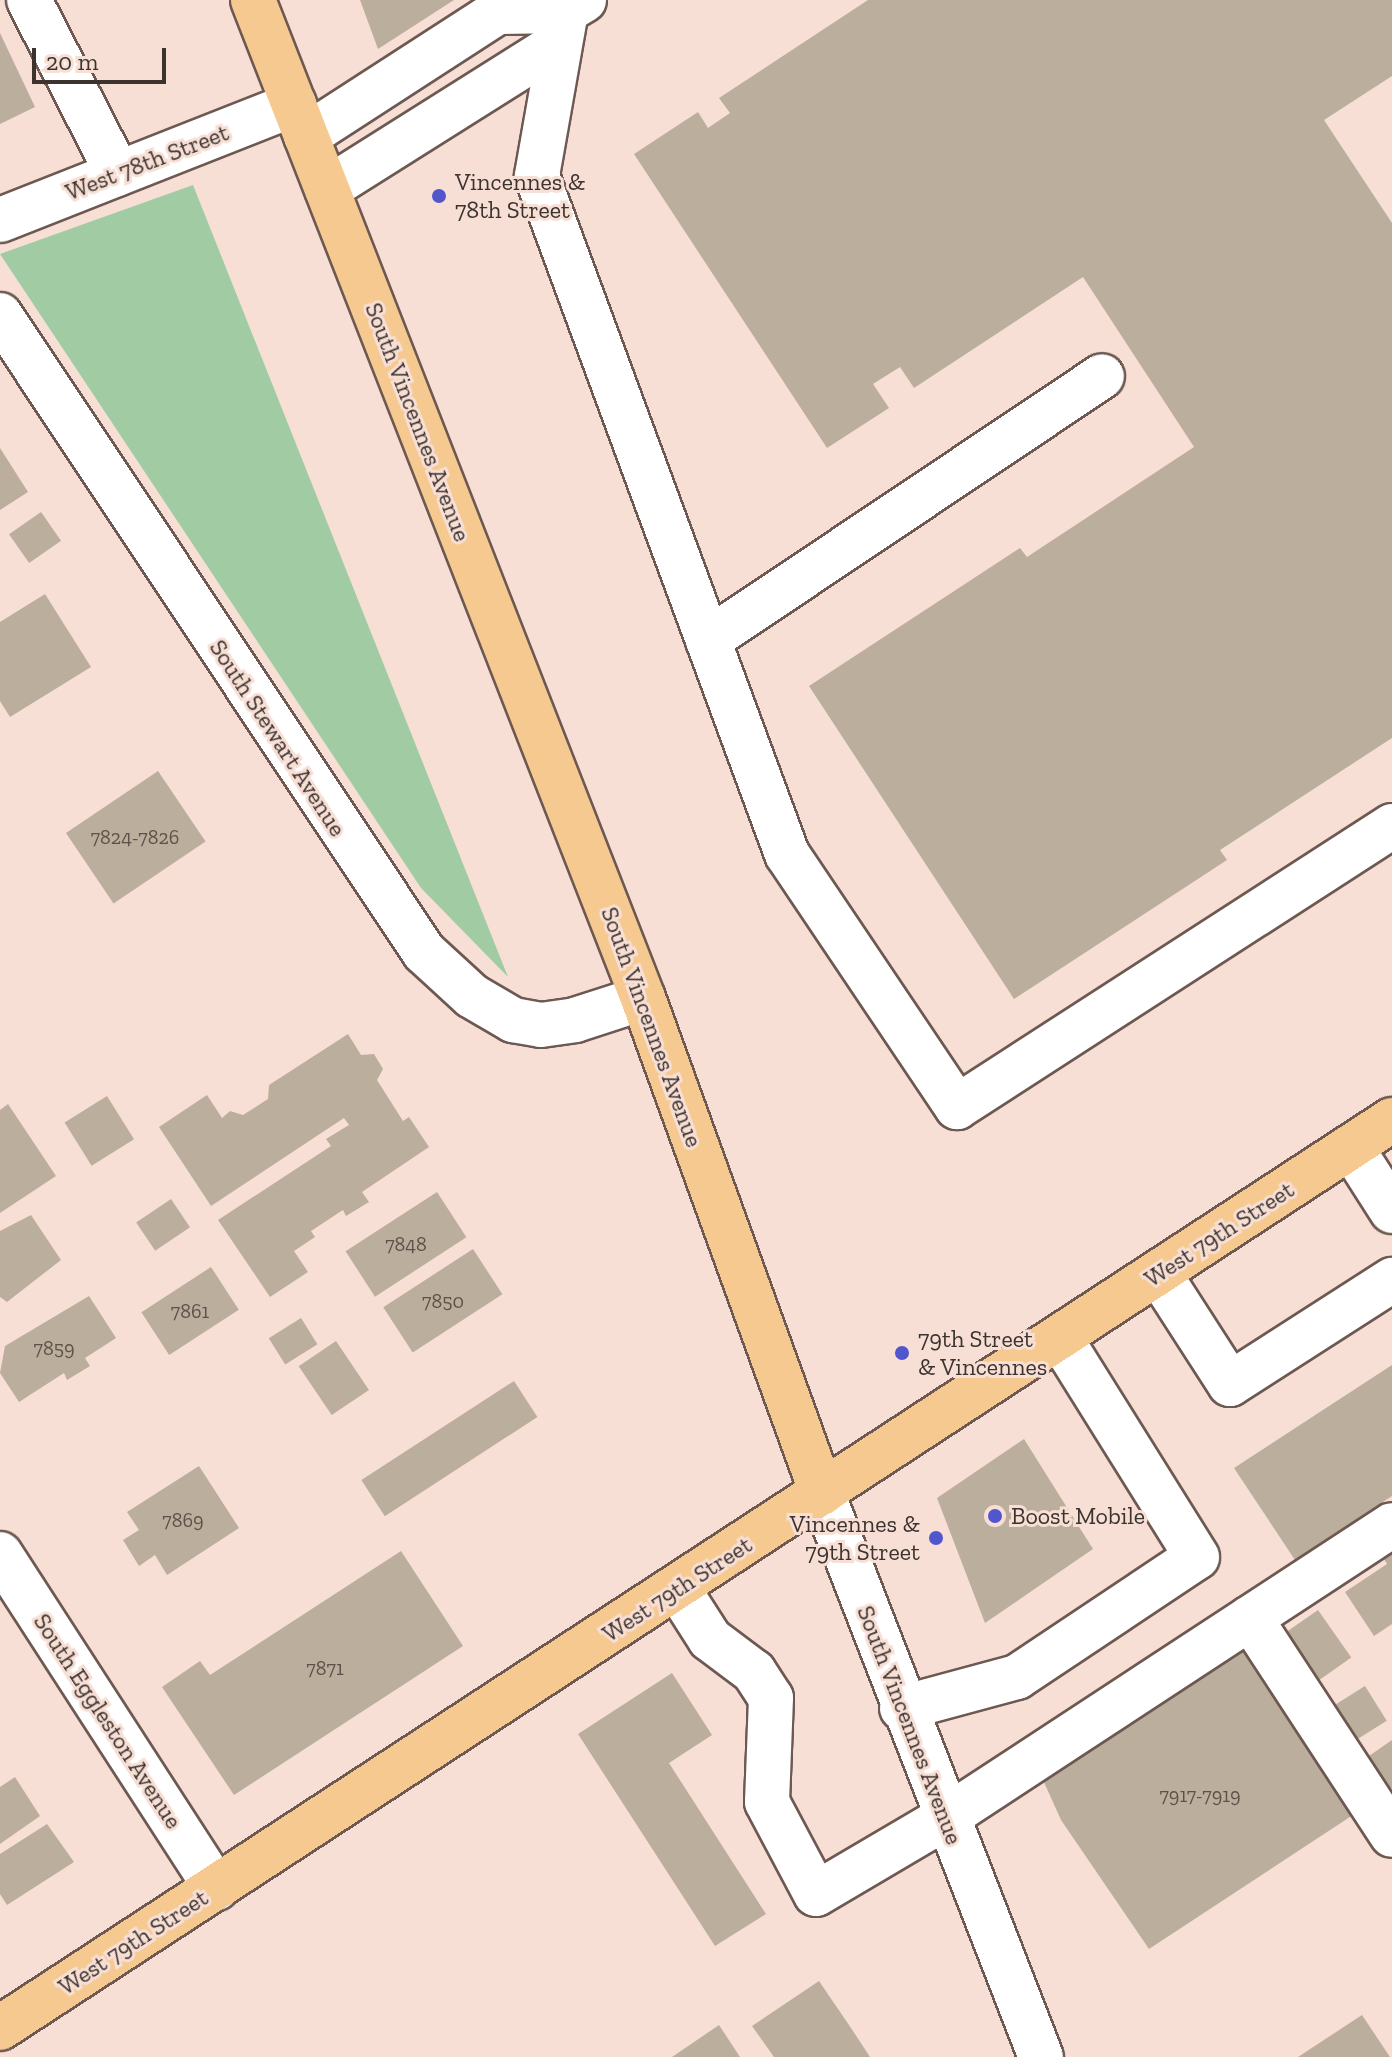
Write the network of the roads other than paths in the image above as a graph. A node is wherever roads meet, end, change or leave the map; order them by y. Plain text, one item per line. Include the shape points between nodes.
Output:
1 (29, 0) edge
2 (253, 0) edge
3 (570, 18) edge
4 (300, 120) junction
5 (118, 174) junction
6 (327, 189) junction
7 (0, 220) edge
8 (0, 315) edge
9 (1102, 376) dead end
10 (708, 640) junction
11 (1392, 826) edge
12 (643, 998) junction
13 (1392, 1120) edge
14 (1351, 1147) junction
15 (1392, 1211) edge
16 (1159, 1274) junction
17 (1392, 1280) edge
18 (1060, 1338) junction
19 (822, 1493) junction
20 (1392, 1525) edge
21 (0, 1554) edge
22 (678, 1589) junction
23 (1250, 1618) junction
24 (902, 1708) junction
25 (945, 1818) junction
26 (1392, 1835) edge
27 (216, 1888) junction
28 (0, 2028) edge
29 (1041, 2057) edge

1 - 5 street
2 - 4 main road, South Vincennes Avenue
3 - 4 street, West 78th Street via 498,12
3 - 6 street
3 - 10 street via 537,176
4 - 5 street, West 78th Street
4 - 6 main road, South Vincennes Avenue
5 - 7 street, West 78th Street
6 - 12 main road, South Vincennes Avenue
8 - 12 street, South Stewart Avenue via 424,952 472,996 513,1020 541,1025 575,1020
9 - 10 street
10 - 11 street via 787,854 957,1107
12 - 19 main road, South Vincennes Avenue
13 - 14 main road, West 79th Street
14 - 15 street
14 - 16 main road, West 79th Street
16 - 17 street via 1230,1384
16 - 18 main road, West 79th Street
18 - 19 main road, West 79th Street
18 - 24 street via 1197,1557 1017,1677
19 - 22 main road, West 79th Street
19 - 24 street, South Vincennes Avenue
20 - 23 street
21 - 27 street, South Eggleston Avenue
22 - 25 street via 710,1639 754,1672 771,1698 767,1802 816,1894
22 - 27 main road, West 79th Street
23 - 25 street
23 - 26 street
24 - 25 street, South Vincennes Avenue
25 - 29 street, South Vincennes Avenue
27 - 28 main road, West 79th Street

